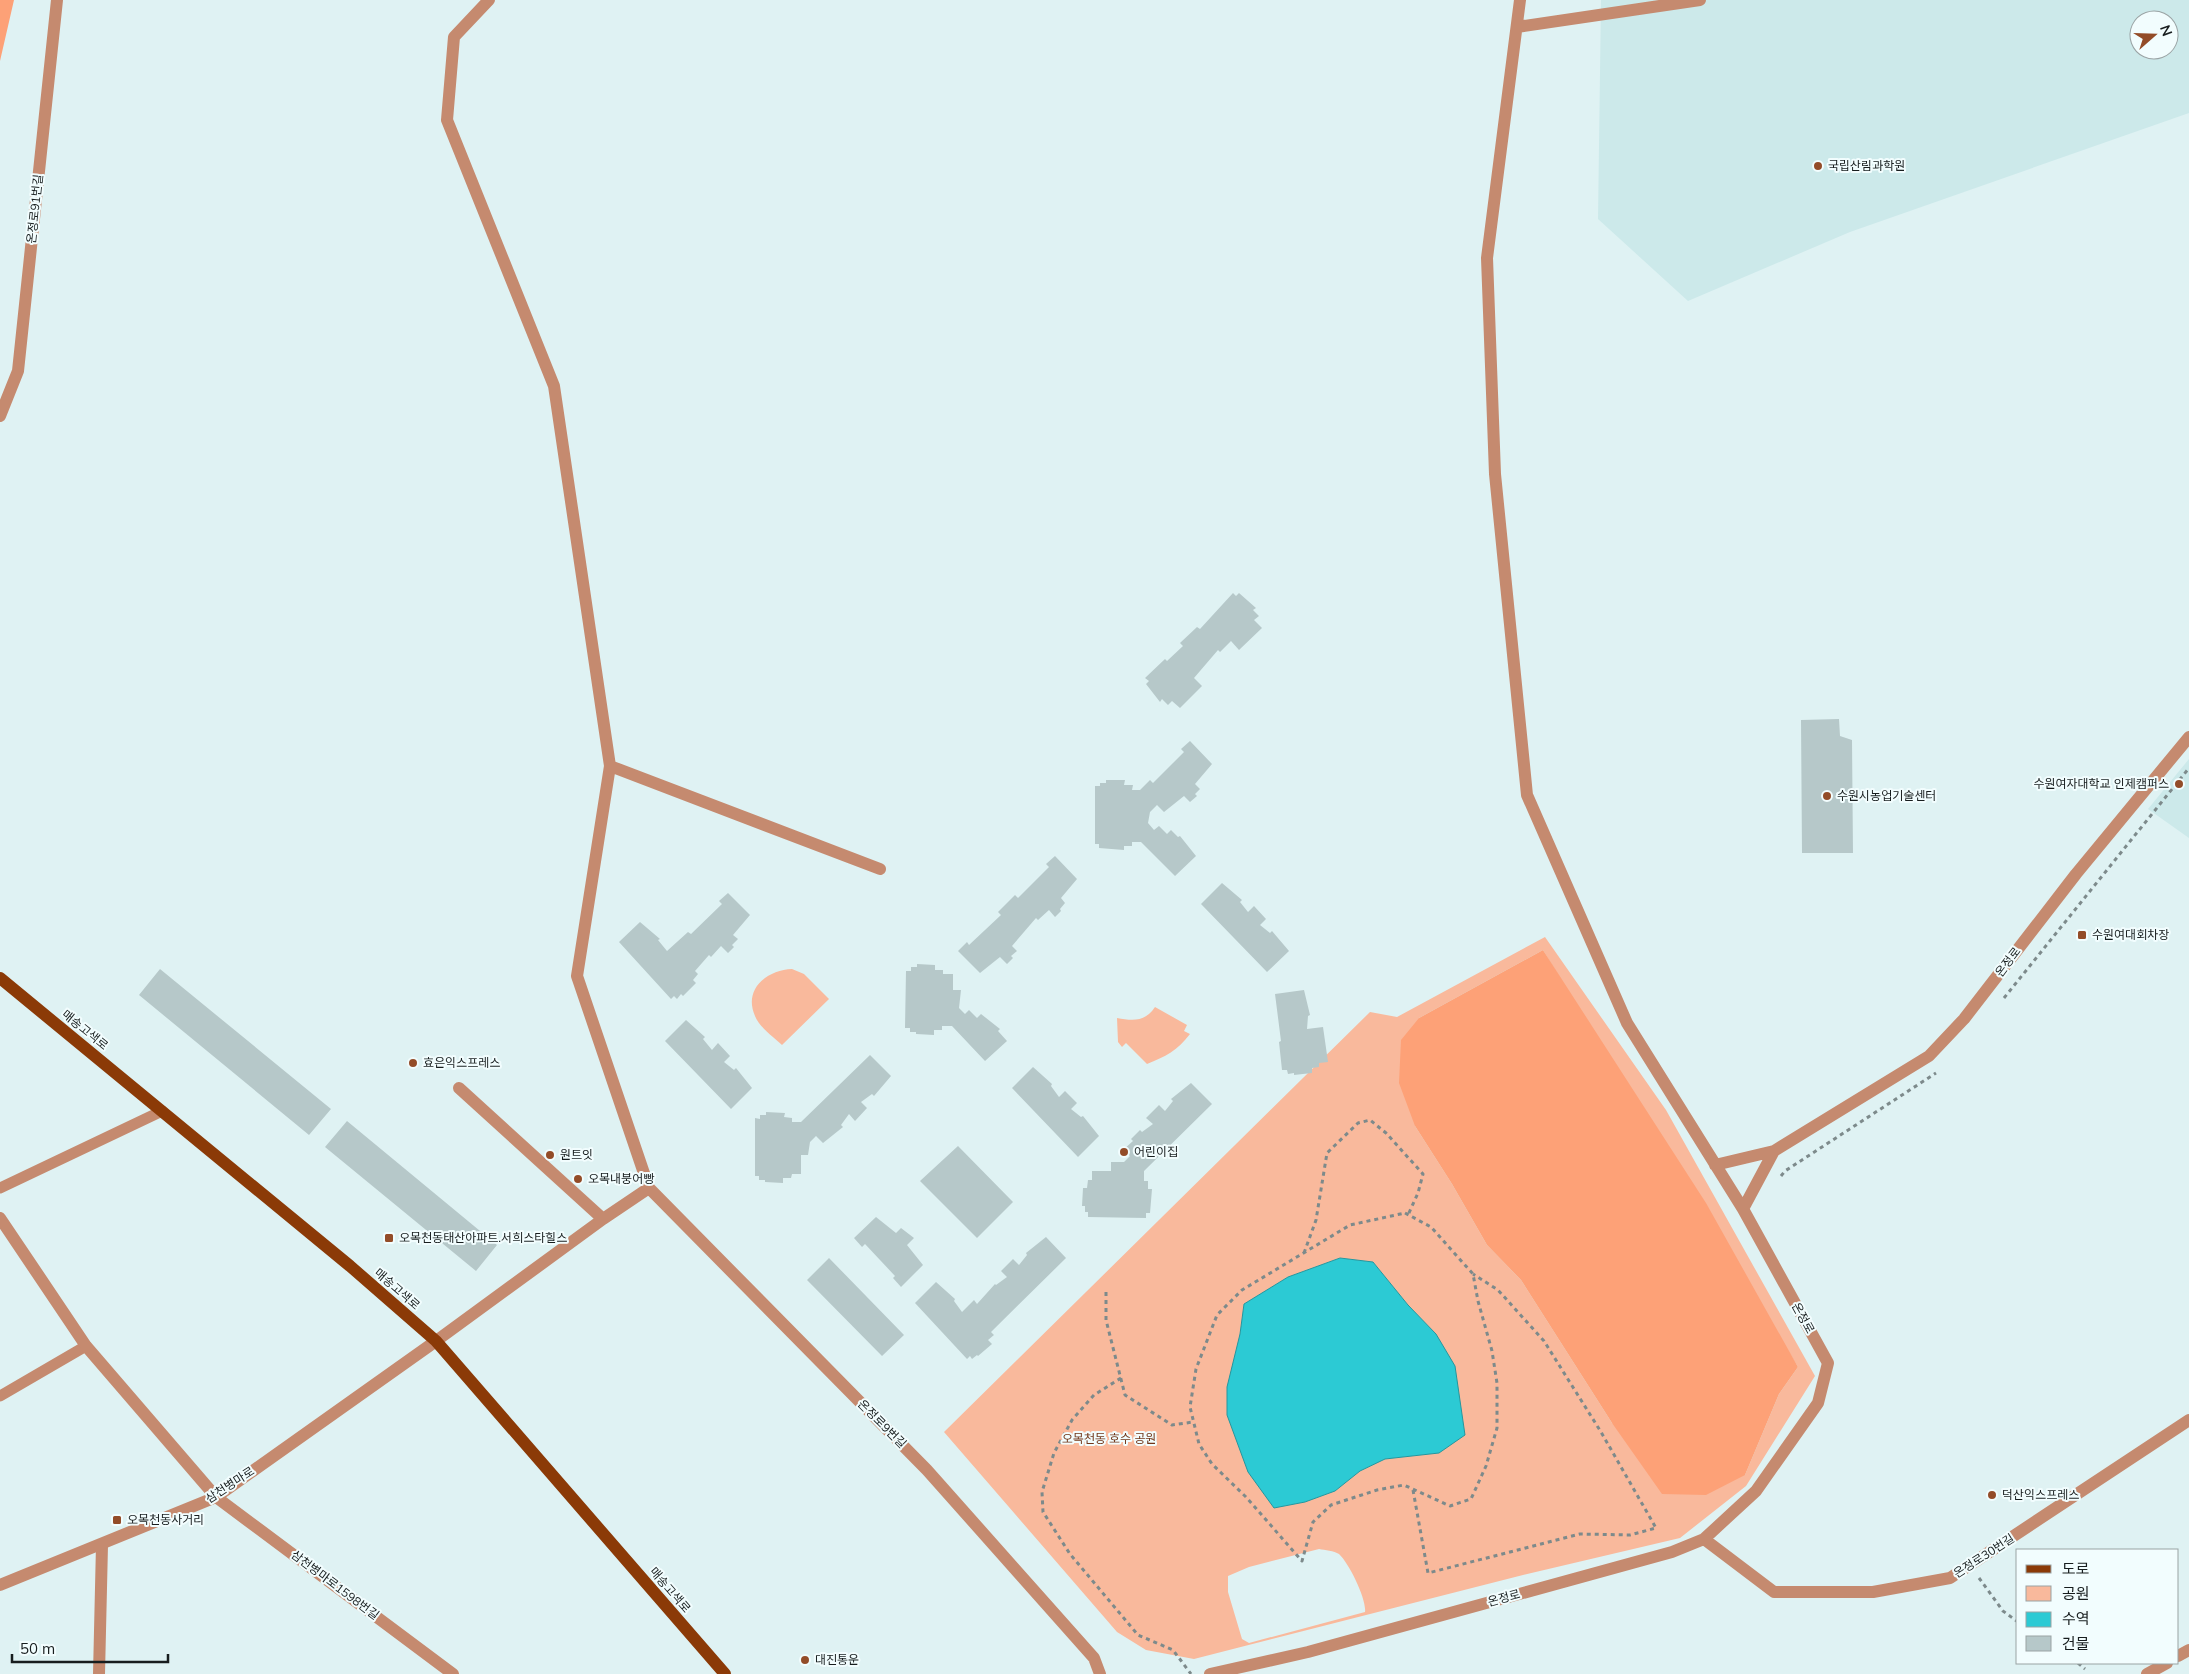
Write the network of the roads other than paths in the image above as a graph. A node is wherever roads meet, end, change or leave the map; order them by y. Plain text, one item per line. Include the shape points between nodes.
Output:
1 (57, 0) edge
2 (489, 0) edge
3 (1520, 0) edge
4 (1700, 0) edge
5 (1516, 27) junction
6 (0, 416) edge
7 (2189, 737) edge
8 (610, 766) junction
9 (880, 869) dead end
10 (0, 978) edge
11 (459, 1088) dead end
12 (162, 1111) junction
13 (1774, 1151) junction
14 (1715, 1165) junction
15 (0, 1188) edge
16 (649, 1188) junction
17 (1743, 1209) junction
18 (0, 1218) edge
19 (603, 1219) junction
20 (436, 1341) junction
21 (86, 1346) junction
22 (0, 1396) edge
23 (2189, 1420) edge
24 (216, 1497) junction
25 (1704, 1539) junction
26 (102, 1545) junction
27 (0, 1585) edge
28 (2165, 1664) edge
29 (99, 1674) edge
30 (453, 1674) edge
31 (725, 1674) edge
32 (1100, 1674) edge
33 (1210, 1674) edge
34 (2147, 1674) edge

1 - 6 street, 온정로91번길 via 18,371
2 - 8 street via 454,37 447,120 554,386
3 - 5 street, 온정로
4 - 5 street
5 - 14 street, 온정로 via 1487,258 1495,474 1527,795 1627,1022
7 - 13 street, 온정로 via 2076,874 1964,1020 1929,1056
8 - 9 street
8 - 16 street via 577,976
10 - 12 main road, 매송고색로
11 - 19 street
12 - 15 lane
12 - 20 main road, 매송고색로
13 - 14 street
13 - 17 street
14 - 17 street, 온정로
16 - 19 street, 삼천병마로
16 - 32 street, 온정로9번길 via 928,1470 1094,1658
17 - 25 street, 온정로 via 1828,1363 1818,1403 1796,1435 1756,1491
18 - 21 street, 삼천병마로1598번길
19 - 20 street, 삼천병마로
20 - 24 street, 삼천병마로
20 - 31 main road, 매송고색로
21 - 22 lane
21 - 24 street, 삼천병마로1598번길
23 - 25 street, 온정로30번길 via 1950,1578 1873,1592 1774,1592
24 - 26 street, 삼천병마로
24 - 30 street, 삼천병마로1598번길
25 - 33 street, 온정로 via 1672,1552 1308,1652
26 - 27 street, 삼천병마로
26 - 29 street
28 - 34 street

